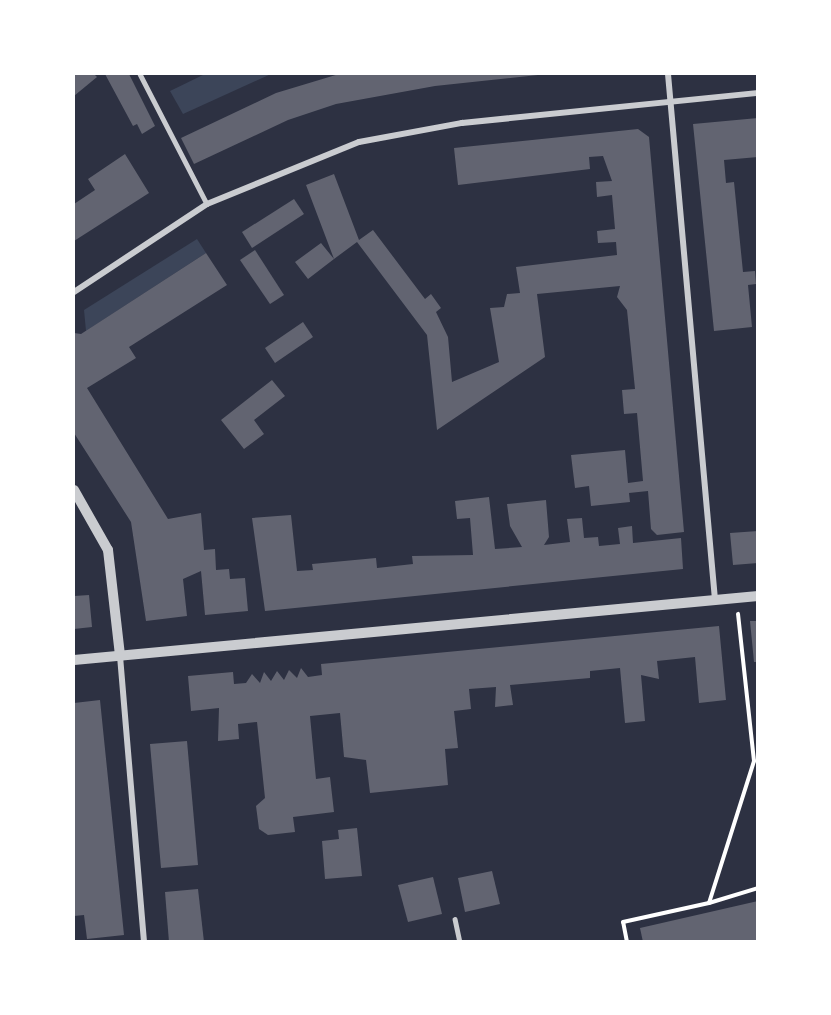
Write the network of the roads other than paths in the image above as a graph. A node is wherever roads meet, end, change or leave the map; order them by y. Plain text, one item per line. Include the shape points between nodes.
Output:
1 (140, 74) edge
2 (668, 74) edge
3 (758, 93) edge
4 (670, 102) junction
5 (207, 204) junction
6 (74, 292) edge
7 (74, 490) edge
8 (758, 596) edge
9 (715, 600) junction
10 (120, 656) junction
11 (74, 660) edge
12 (455, 919) dead end
13 (144, 942) edge
14 (460, 942) edge

1 - 5 lane
2 - 4 street
3 - 4 street
4 - 5 street via 462,123 359,142
4 - 9 street
5 - 6 street
7 - 10 street via 108,550
8 - 9 street
9 - 10 street
10 - 11 street
10 - 13 street
12 - 14 lane

